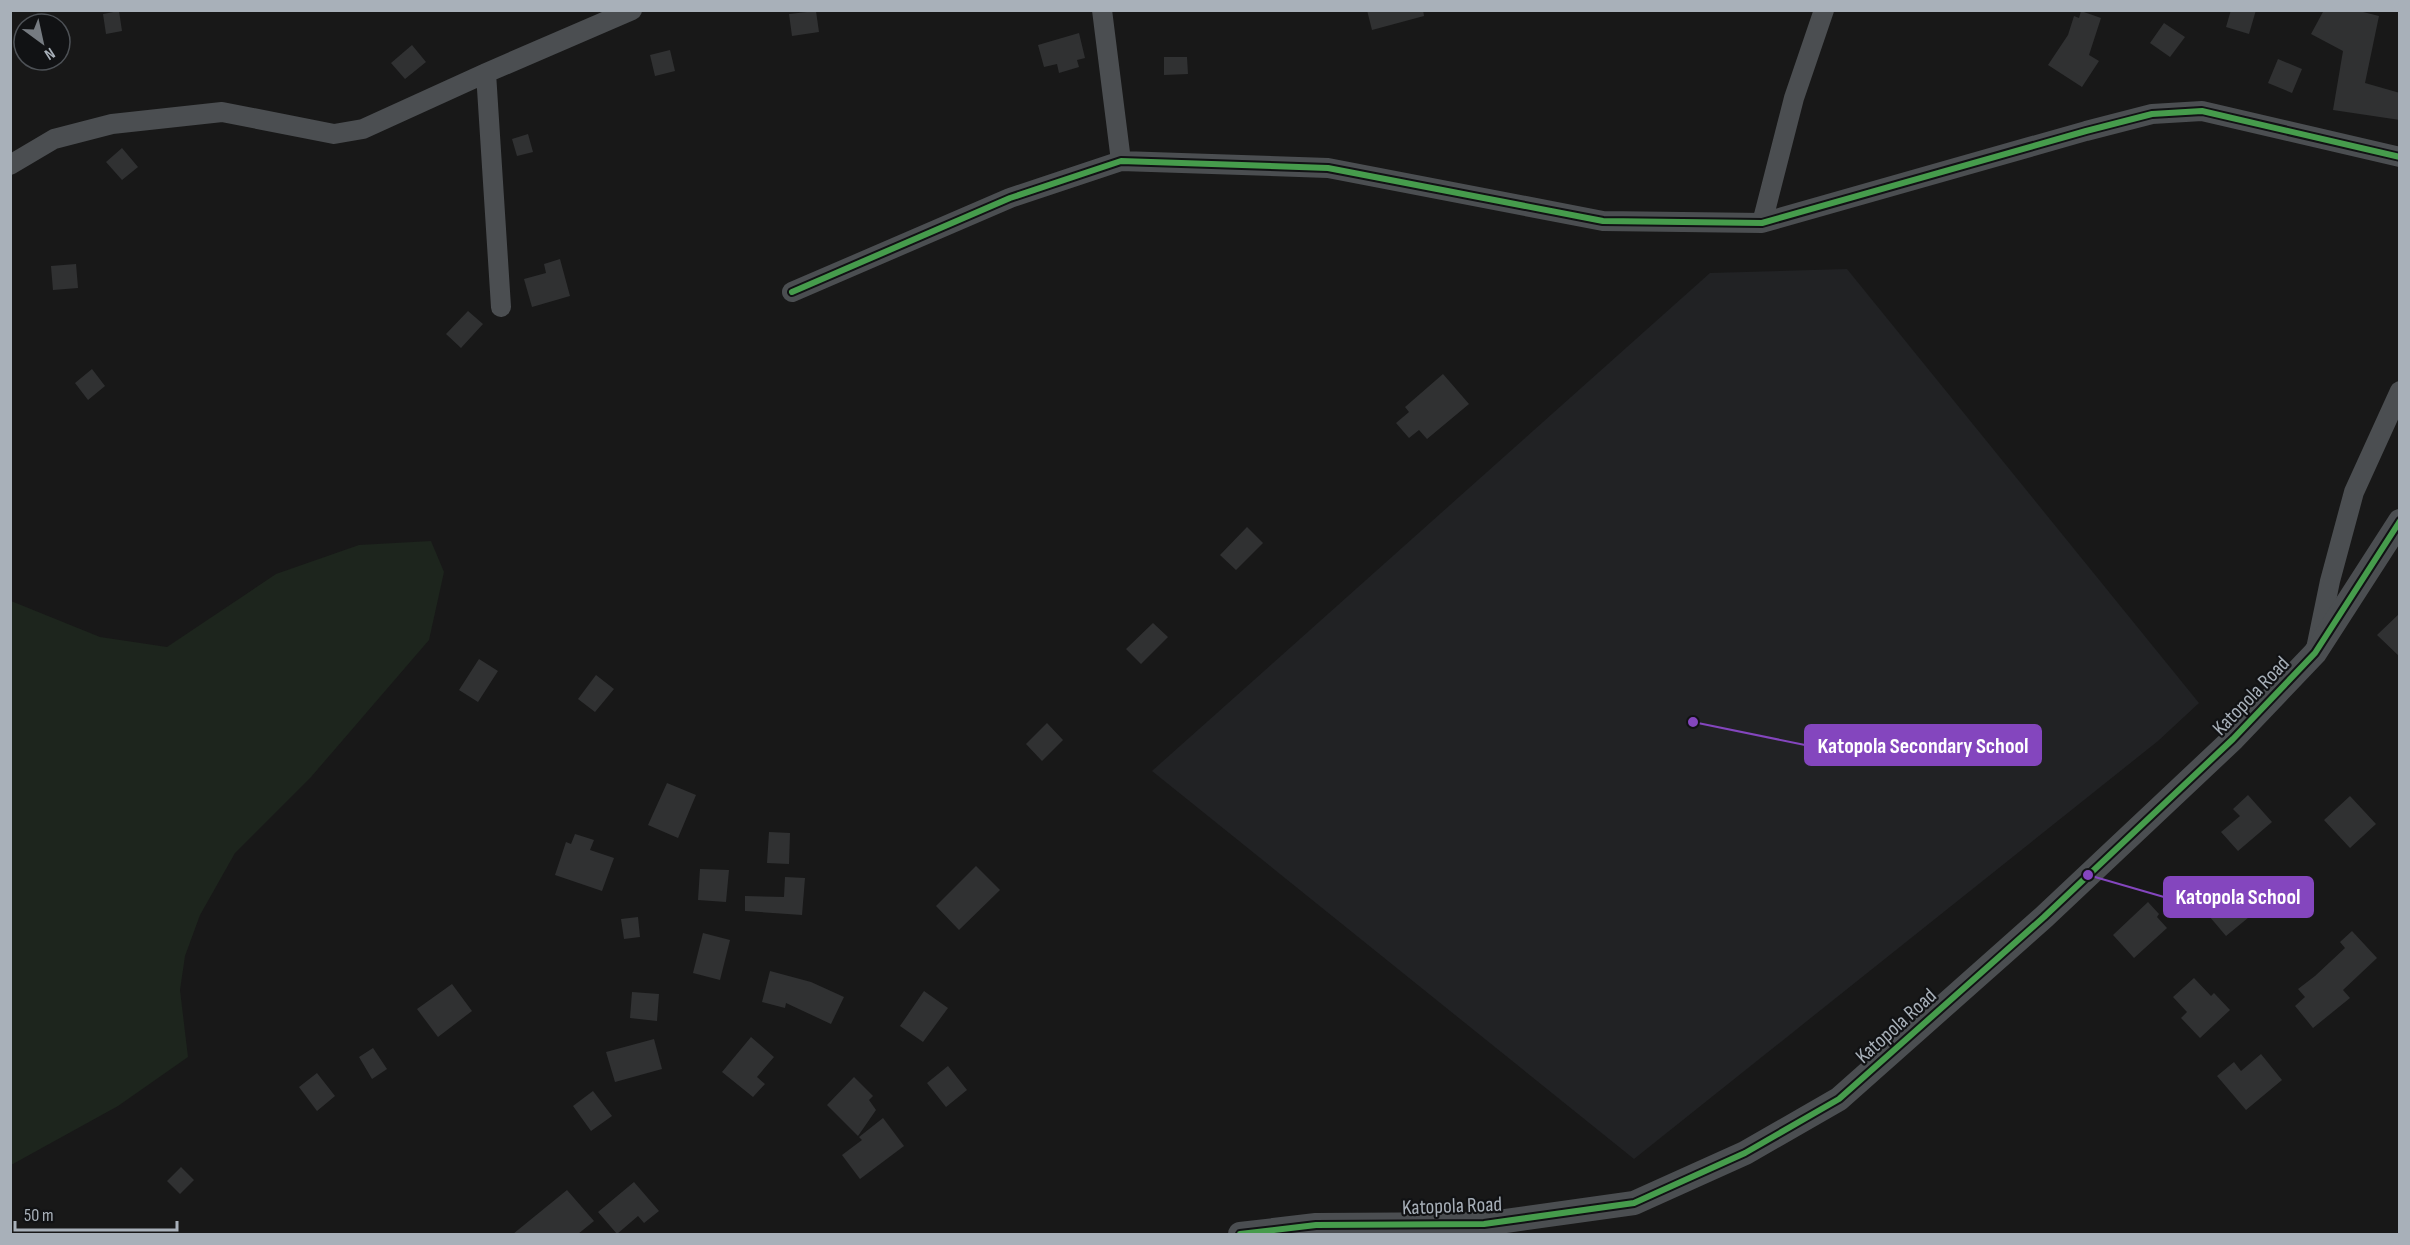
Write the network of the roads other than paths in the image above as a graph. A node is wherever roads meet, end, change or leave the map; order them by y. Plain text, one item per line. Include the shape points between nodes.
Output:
1 (632, 10) edge
2 (1102, 10) edge
3 (1824, 10) edge
4 (486, 73) junction
5 (2400, 157) edge
6 (1120, 161) junction
7 (10, 165) edge
8 (1762, 223) junction
9 (792, 292) dead end
10 (501, 307) dead end
11 (2400, 391) edge
12 (2400, 521) edge
13 (2315, 653) junction
14 (1240, 1234) edge

1 - 4 street
2 - 6 street
3 - 8 street via 1794,98
4 - 7 street via 363,129 334,134 222,112 112,124 54,140
4 - 10 street
5 - 8 street via 2202,111 2152,114
6 - 8 street via 1328,168 1603,221
6 - 9 street via 1010,198
11 - 13 street via 2354,492
12 - 13 street, Katopola Road
13 - 14 street, Katopola Road via 2233,739 2044,917 1839,1099 1745,1153 1634,1203 1484,1224 1316,1225

